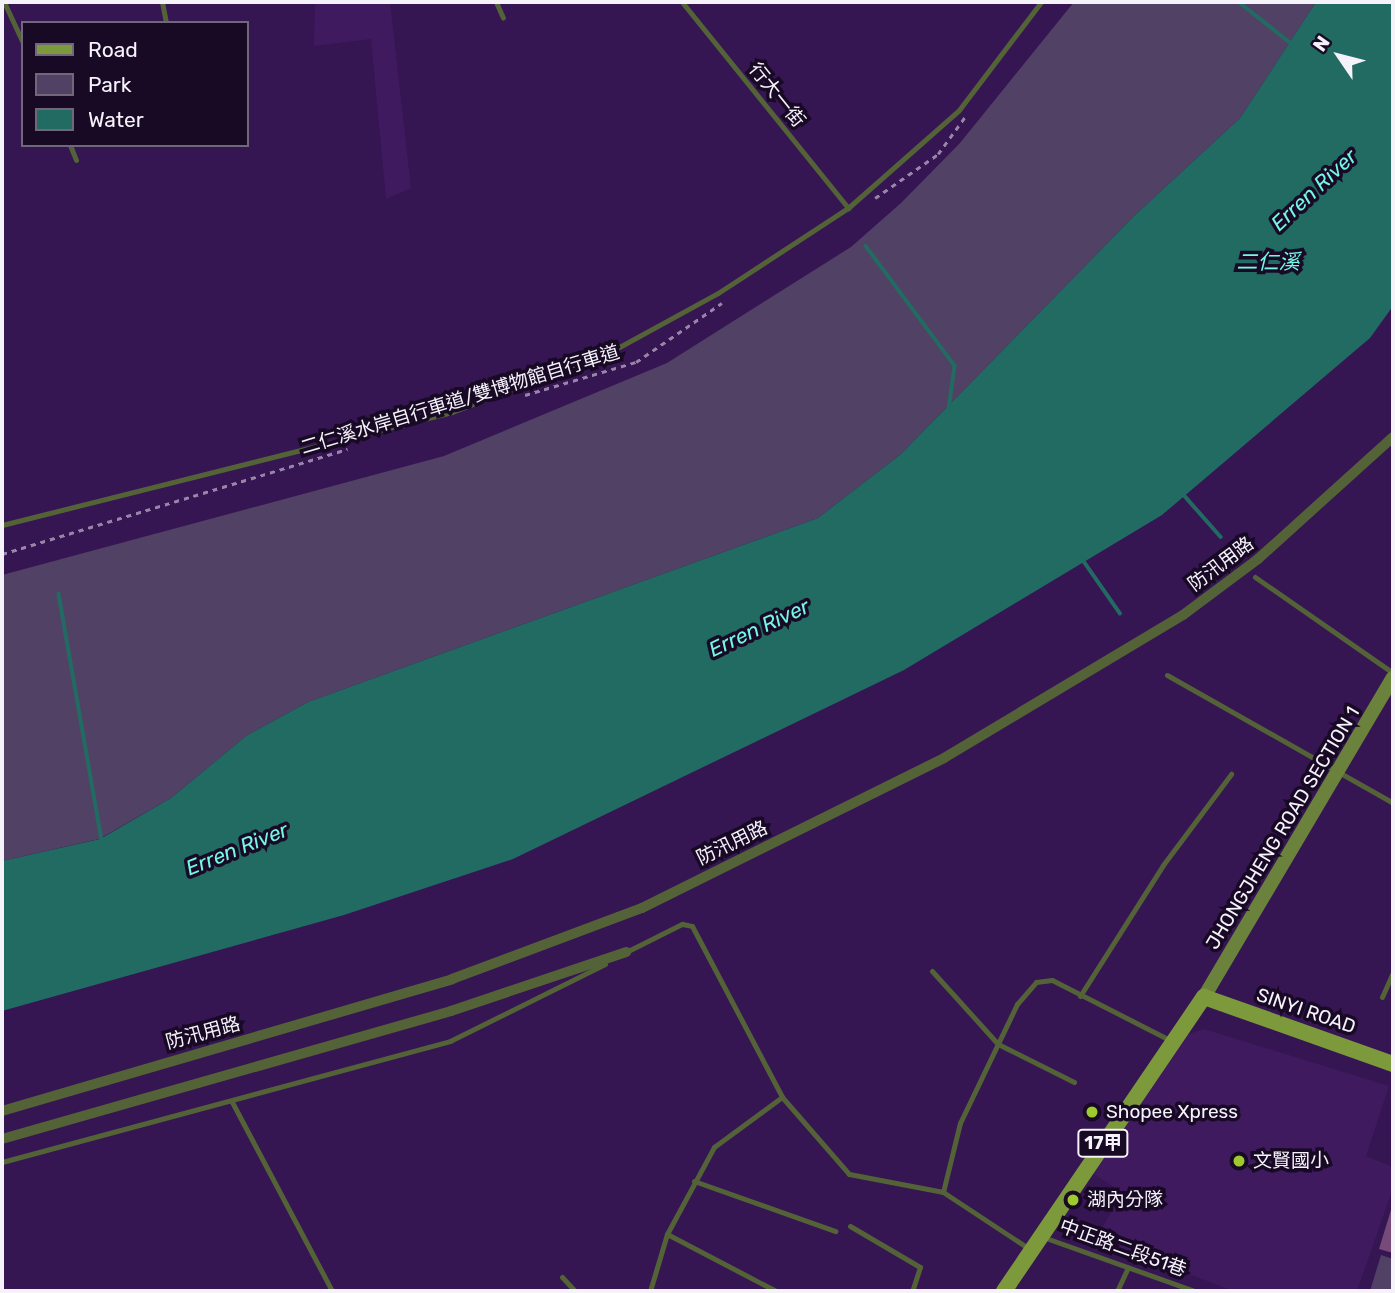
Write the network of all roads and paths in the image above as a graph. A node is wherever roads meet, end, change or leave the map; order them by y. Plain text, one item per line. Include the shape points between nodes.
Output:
1 (4, 2) edge
2 (162, 2) edge
3 (496, 2) edge
4 (682, 2) edge
5 (1041, 2) edge
6 (503, 18) dead end
7 (166, 21) edge
8 (21, 39) edge
9 (970, 111) dead end
10 (71, 147) edge
11 (76, 160) dead end
12 (871, 200) dead end
13 (848, 208) junction
14 (725, 300) dead end
15 (517, 398) dead end
16 (1393, 437) edge
17 (358, 446) dead end
18 (2, 525) edge
19 (2, 554) edge
20 (1255, 577) dead end
21 (1167, 675) dead end
22 (1393, 676) edge
23 (1231, 774) dead end
24 (1339, 774) junction
25 (1393, 803) edge
26 (626, 952) junction
27 (932, 971) dead end
28 (1393, 972) edge
29 (1080, 996) junction
30 (1382, 996) dead end
31 (1204, 997) junction
32 (1173, 1041) junction
33 (998, 1044) junction
34 (1393, 1064) edge
35 (1074, 1082) dead end
36 (782, 1097) junction
37 (232, 1102) junction
38 (2, 1111) edge
39 (2, 1139) edge
40 (2, 1162) edge
41 (694, 1181) junction
42 (943, 1192) junction
43 (850, 1226) dead end
44 (835, 1231) dead end
45 (667, 1234) junction
46 (1034, 1241) junction
47 (1128, 1267) junction
48 (562, 1277) dead end
49 (332, 1291) edge
50 (575, 1291) edge
51 (650, 1291) edge
52 (776, 1291) edge
53 (912, 1291) edge
54 (1004, 1291) edge
55 (1117, 1291) edge
56 (1195, 1291) edge

1 - 8 lane
2 - 7 lane
3 - 6 lane
4 - 13 lane, 行大一街
5 - 13 lane via 959,110
9 - 12 path via 938,154
10 - 11 lane
13 - 18 lane via 718,293 612,351 518,391 361,437
14 - 15 path, 二仁溪水岸自行車道/雙博物館自行車道 via 636,362
16 - 38 street, 防汛用路 via 1258,559 1183,615 944,758 642,908 452,979
17 - 19 path, 二仁溪水岸自行車道/雙博物館自行車道
20 - 22 lane
21 - 24 lane
22 - 24 street, JHONGJHENG ROAD SECTION 1
23 - 29 lane via 1163,865
24 - 25 lane
24 - 31 street, JHONGJHENG ROAD SECTION 1
26 - 36 lane via 682,924 692,926
26 - 37 lane via 525,1009 450,1041
26 - 39 street via 451,1011
27 - 33 lane
28 - 30 lane
29 - 32 lane
29 - 33 lane via 1052,980 1036,982
31 - 32 main road, 17甲
31 - 34 main road, SINYI ROAD
32 - 46 main road, 17甲
33 - 35 lane
33 - 42 lane via 960,1123
36 - 41 lane via 713,1147
36 - 42 lane via 849,1174
37 - 40 lane
37 - 49 lane
41 - 44 lane
41 - 45 lane
42 - 46 lane, 中正路二段51巷
43 - 53 lane via 920,1267
45 - 51 lane
45 - 52 lane
46 - 47 lane, 中正路二段51巷
46 - 54 main road, 17甲
47 - 55 lane
47 - 56 lane, 中正路二段51巷
48 - 50 lane

